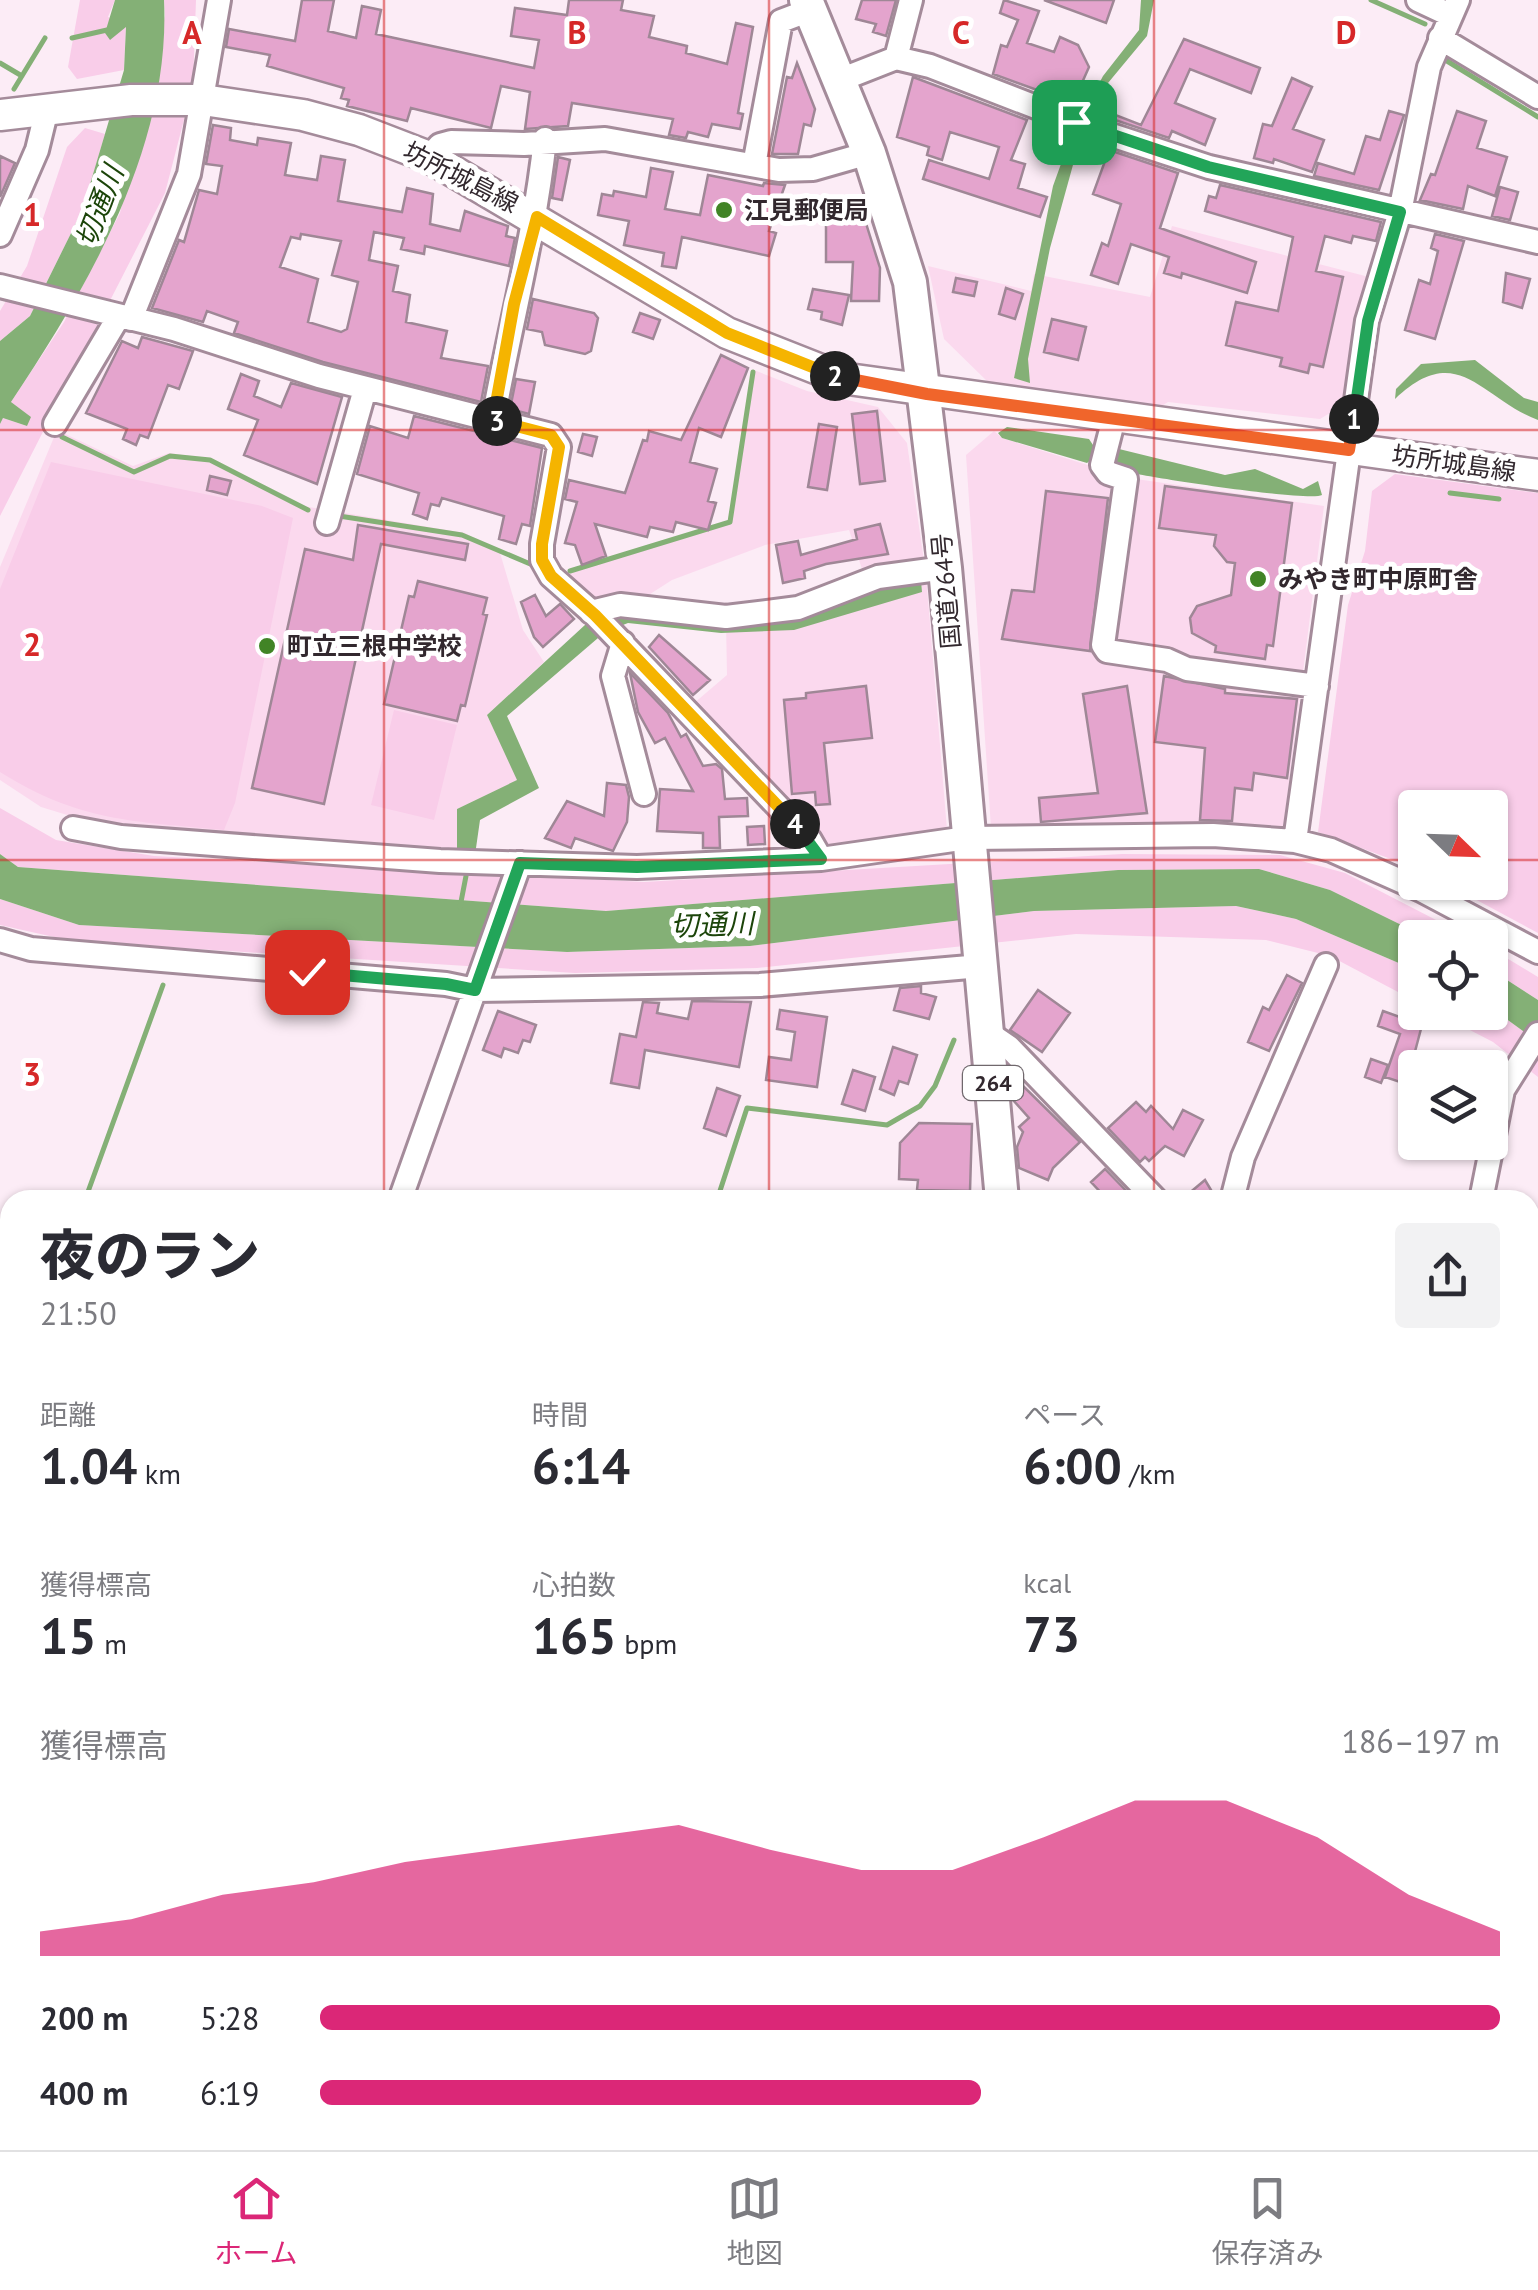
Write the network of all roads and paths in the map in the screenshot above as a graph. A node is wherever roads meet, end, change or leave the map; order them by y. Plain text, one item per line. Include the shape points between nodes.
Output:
1 (219, 0) edge
2 (911, 0) edge
3 (1418, 0) edge
4 (808, 5) edge
5 (1454, 7) edge
6 (1440, 38) junction
7 (896, 58) junction
8 (840, 80) junction
9 (1538, 97) edge
10 (203, 100) junction
11 (47, 108) junction
12 (0, 115) edge
13 (545, 140) junction
14 (869, 153) junction
15 (429, 157) junction
16 (754, 165) junction
17 (1400, 212) junction
18 (537, 217) junction
19 (0, 234) edge
20 (1538, 242) edge
21 (0, 286) edge
22 (121, 316) junction
23 (365, 388) junction
24 (927, 394) junction
25 (493, 420) junction
26 (55, 424) dead end
27 (1107, 443) junction
28 (1349, 450) junction
29 (1538, 475) edge
30 (327, 523) dead end
31 (945, 568) junction
32 (593, 613) junction
33 (619, 640) junction
34 (1317, 686) junction
35 (644, 794) dead end
36 (73, 828) dead end
37 (1295, 841) junction
38 (968, 844) junction
39 (821, 859) junction
40 (519, 867) junction
41 (0, 940) edge
42 (1538, 952) edge
43 (1326, 965) dead end
44 (981, 966) junction
45 (477, 986) junction
46 (990, 1034) junction
47 (1538, 1034) edge
48 (404, 1190) edge
49 (1001, 1190) edge
50 (1146, 1190) edge
51 (1234, 1190) edge
52 (1484, 1190) edge

1 - 10 street
2 - 7 street
3 - 5 street
4 - 8 highway, 国道264号 / 264
4 - 16 street via 781,20
5 - 6 street
6 - 9 street
6 - 17 street
7 - 8 street
7 - 17 street via 1208,167
8 - 14 highway, 国道264号 / 264
10 - 11 main road, 坊所城島線
10 - 15 main road, 坊所城島線 via 302,115
10 - 22 street via 189,174
11 - 12 main road, 坊所城島線
11 - 19 street via 37,150
13 - 15 street via 451,142
13 - 16 street via 605,138
13 - 18 street
14 - 16 street via 813,169
14 - 24 highway, 国道264号 / 264 via 910,282
15 - 18 main road, 坊所城島線
17 - 20 street
17 - 28 street via 1368,321
18 - 24 main road, 坊所城島線 via 727,333 841,378
18 - 25 street
21 - 22 street
22 - 23 street
22 - 26 street
23 - 25 street
23 - 30 street
24 - 27 main road, 坊所城島線
24 - 31 highway, 国道264号 / 264
25 - 32 street via 555,438 542,560
27 - 28 main road, 坊所城島線
27 - 34 street via 1108,472 1126,479 1106,652
28 - 29 main road, 坊所城島線
28 - 34 street
31 - 32 street via 878,576 798,608 726,617 620,605
31 - 38 highway, 国道264号 / 264
32 - 33 street
33 - 35 street via 613,676
33 - 39 street
34 - 37 street
36 - 40 street
37 - 38 street via 1213,835
37 - 42 street via 1421,890
38 - 39 street
38 - 44 highway, 国道264号 / 264
39 - 40 street
40 - 45 street
41 - 45 street via 31,949
43 - 51 street via 1242,1157
44 - 45 street via 760,985
44 - 46 highway, 国道264号 / 264
45 - 48 street
46 - 49 highway, 国道264号 / 264
46 - 50 street
47 - 52 street via 1503,1090

